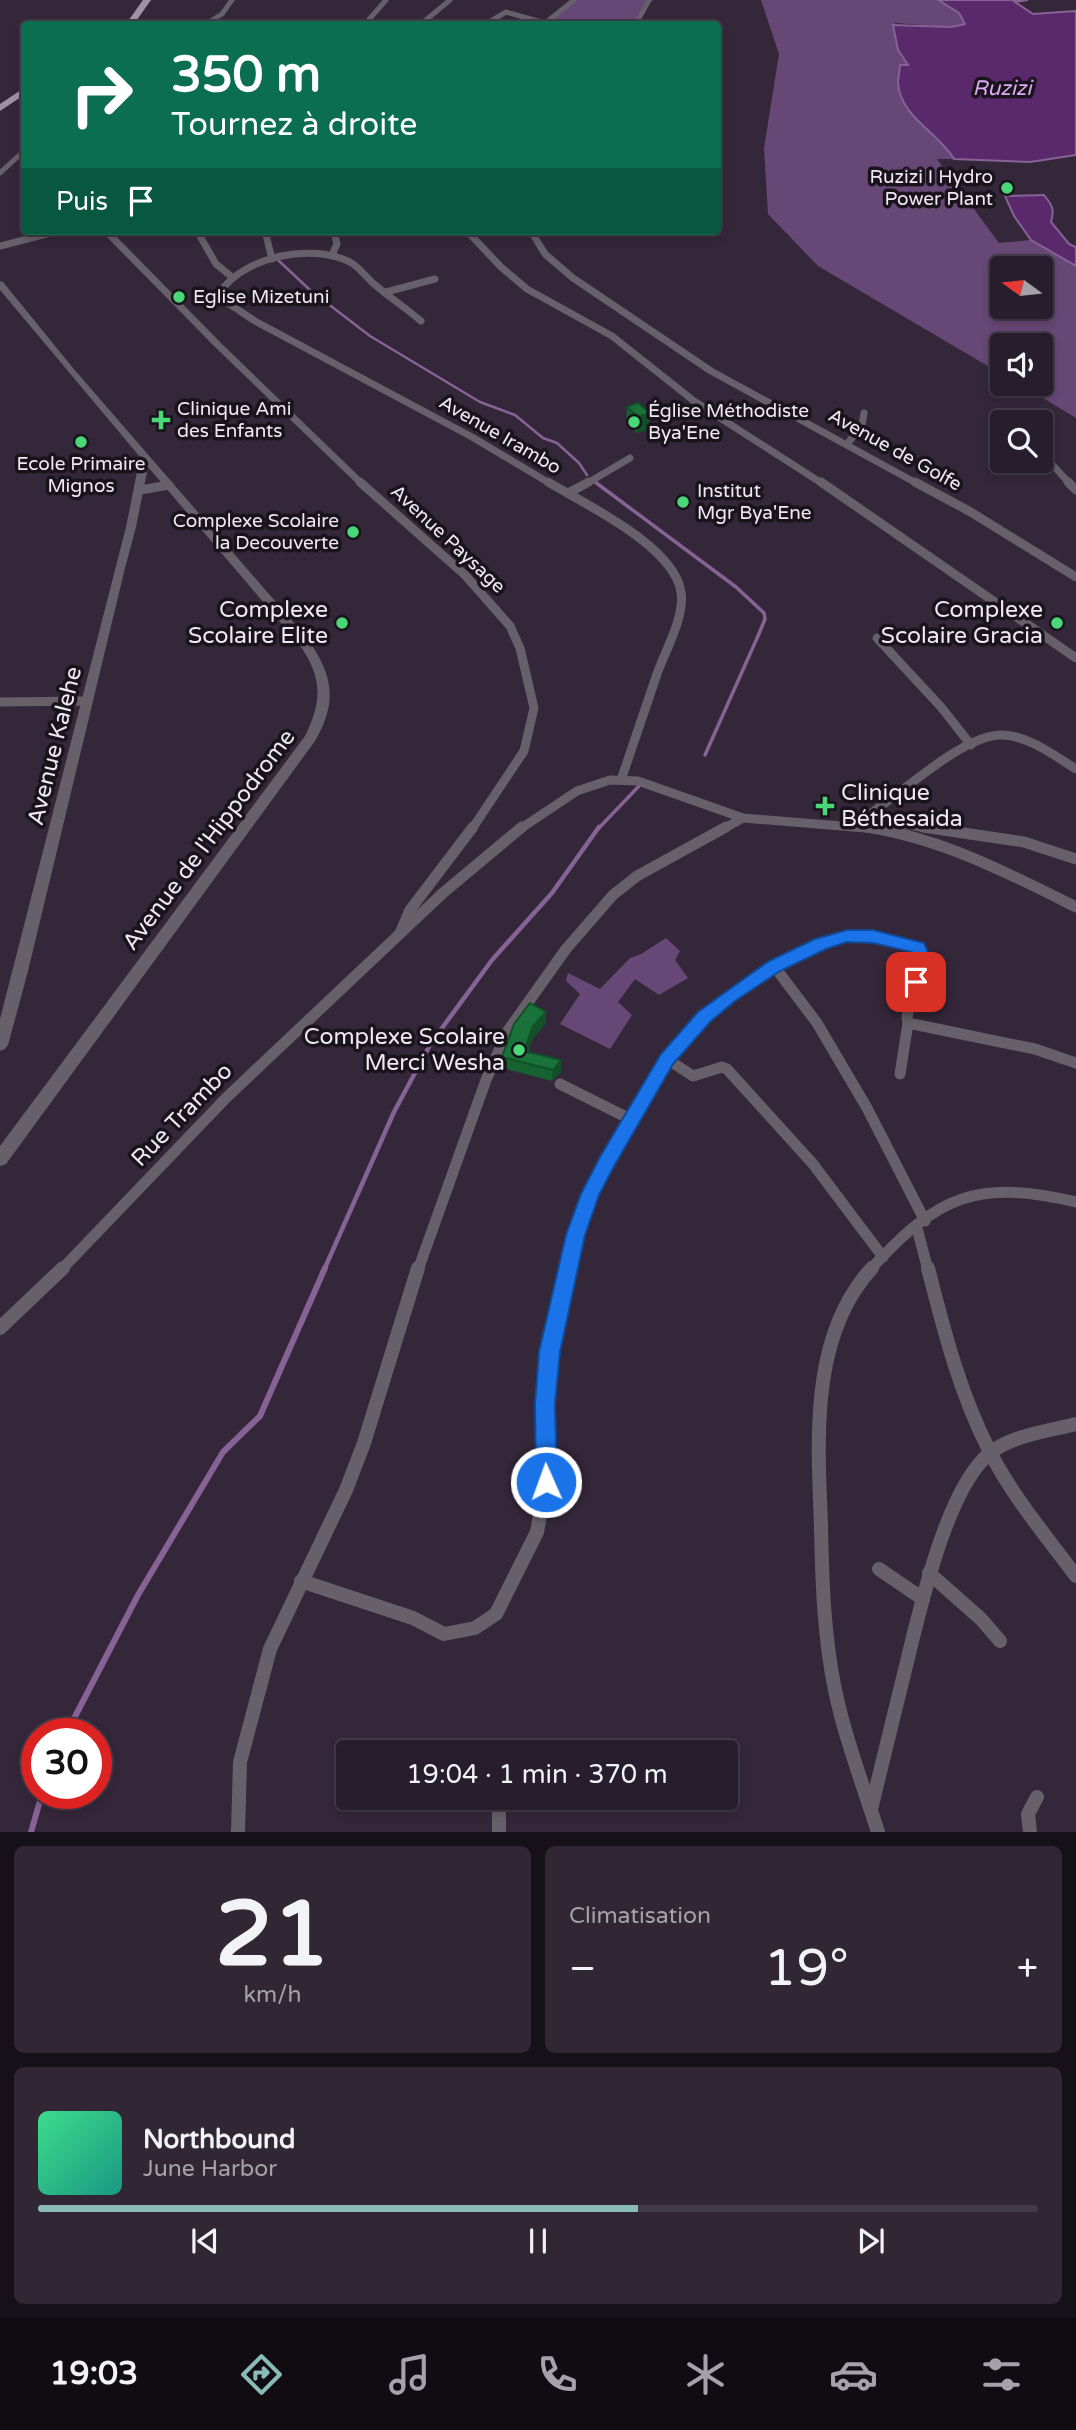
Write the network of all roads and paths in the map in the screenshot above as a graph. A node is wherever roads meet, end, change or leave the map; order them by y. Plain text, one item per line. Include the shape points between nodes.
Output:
1 (147, 0) edge
2 (154, 0) edge
3 (232, 0) edge
4 (387, 0) edge
5 (450, 0) edge
6 (573, 0) edge
7 (649, 0) edge
8 (144, 13) junction
9 (134, 21) edge
10 (140, 21) edge
11 (211, 21) edge
12 (368, 21) edge
13 (425, 21) edge
14 (491, 21) edge
15 (534, 21) edge
16 (548, 21) edge
17 (638, 21) edge
18 (21, 93) edge
19 (21, 99) edge
20 (0, 108) edge
21 (0, 113) edge
22 (21, 154) edge
23 (0, 173) edge
24 (44, 235) edge
25 (110, 235) edge
26 (199, 235) edge
27 (266, 235) edge
28 (335, 235) edge
29 (471, 235) edge
30 (533, 235) edge
31 (0, 247) edge
32 (332, 255) junction
33 (272, 259) junction
34 (232, 277) junction
35 (435, 279) dead end
36 (0, 284) edge
37 (386, 292) junction
38 (421, 321) dead end
39 (864, 413) dead end
40 (848, 443) junction
41 (145, 456) junction
42 (630, 458) dead end
43 (1053, 465) edge
44 (169, 485) junction
45 (1074, 487) edge
46 (139, 490) junction
47 (568, 494) junction
48 (1076, 577) edge
49 (877, 638) dead end
50 (1076, 658) edge
51 (87, 701) junction
52 (0, 702) edge
53 (971, 745) junction
54 (1076, 769) edge
55 (621, 780) junction
56 (743, 818) junction
57 (869, 818) junction
58 (853, 825) junction
59 (1076, 859) edge
60 (1076, 907) edge
61 (398, 937) junction
62 (774, 966) junction
63 (908, 1023) junction
64 (0, 1045) edge
65 (667, 1059) junction
66 (1076, 1063) edge
67 (900, 1074) dead end
68 (560, 1084) dead end
69 (632, 1119) junction
70 (0, 1159) edge
71 (1076, 1202) edge
72 (921, 1225) junction
73 (883, 1257) junction
74 (0, 1328) edge
75 (1076, 1424) edge
76 (990, 1453) junction
77 (879, 1569) dead end
78 (929, 1573) junction
79 (1076, 1576) edge
80 (301, 1581) junction
81 (923, 1599) junction
82 (1000, 1641) dead end
83 (1037, 1797) dead end
84 (871, 1810) junction
85 (499, 1812) dead end
86 (238, 1832) edge
87 (499, 1832) edge
88 (878, 1832) edge
89 (1030, 1832) edge

1 - 8 main road
2 - 8 main road
3 - 11 street
4 - 12 street
5 - 13 street
6 - 16 street
7 - 17 street
8 - 9 main road
8 - 10 main road
14 - 15 street via 506,12
18 - 20 main road
19 - 21 main road
22 - 23 street
24 - 31 street
25 - 61 street, Avenue Paysage via 359,481 465,575 510,626 520,648 534,708 524,751 482,816 410,910
26 - 34 street via 216,264
27 - 33 street
28 - 32 street
29 - 50 street via 527,289 612,336 694,401 779,453
30 - 40 street, Avenue de Golfe via 545,254 573,278 711,371
32 - 33 street
32 - 37 street via 355,265
33 - 34 street
34 - 47 street, Avenue Irambo via 223,284 222,297 255,321
35 - 37 street
36 - 41 street, Avenue de l'Hippodrome
37 - 38 street
39 - 40 street via 862,425
40 - 48 street, Avenue de Golfe
41 - 44 street, Avenue de l'Hippodrome
41 - 46 street, Avenue Kalehe
42 - 47 street
43 - 45 street
44 - 46 street
44 - 70 street, Avenue de l'Hippodrome via 317,660 325,693 323,711 311,738
46 - 51 street, Avenue Kalehe
47 - 55 street, Avenue Irambo via 647,543 668,565 681,592 677,623
49 - 53 street
51 - 52 street
51 - 64 street, Avenue Kalehe
53 - 54 street via 995,735 1012,737
53 - 57 street
55 - 56 street via 662,788
55 - 61 street, Rue Trambo via 577,791 526,824
56 - 58 street
56 - 80 street via 637,876 613,895 566,949 507,1032 412,1285 364,1443
57 - 58 street
57 - 59 street via 1024,842
58 - 60 street via 954,849
61 - 74 street, Rue Trambo via 227,1097 95,1237
62 - 63 street via 847,936 873,936 918,947 922,957
62 - 65 street via 704,1017
62 - 72 street via 817,1023 867,1108
63 - 66 street via 1035,1049
63 - 67 street
65 - 69 street
65 - 73 street via 696,1078 727,1069 813,1164
68 - 69 street
69 - 80 street via 590,1194 576,1235 550,1352 546,1482 537,1532 496,1614 475,1628 444,1634 413,1618
71 - 72 street via 996,1191 945,1205
72 - 73 street
72 - 76 street via 959,1378
73 - 84 street via 856,1286 838,1331 818,1424 831,1670
75 - 76 street via 1013,1441
76 - 78 street via 954,1509
76 - 79 street
77 - 81 street
78 - 81 street
78 - 82 street
80 - 86 street via 270,1650 256,1697 240,1762
81 - 84 street
83 - 89 street via 1028,1814
84 - 88 street
85 - 87 street

